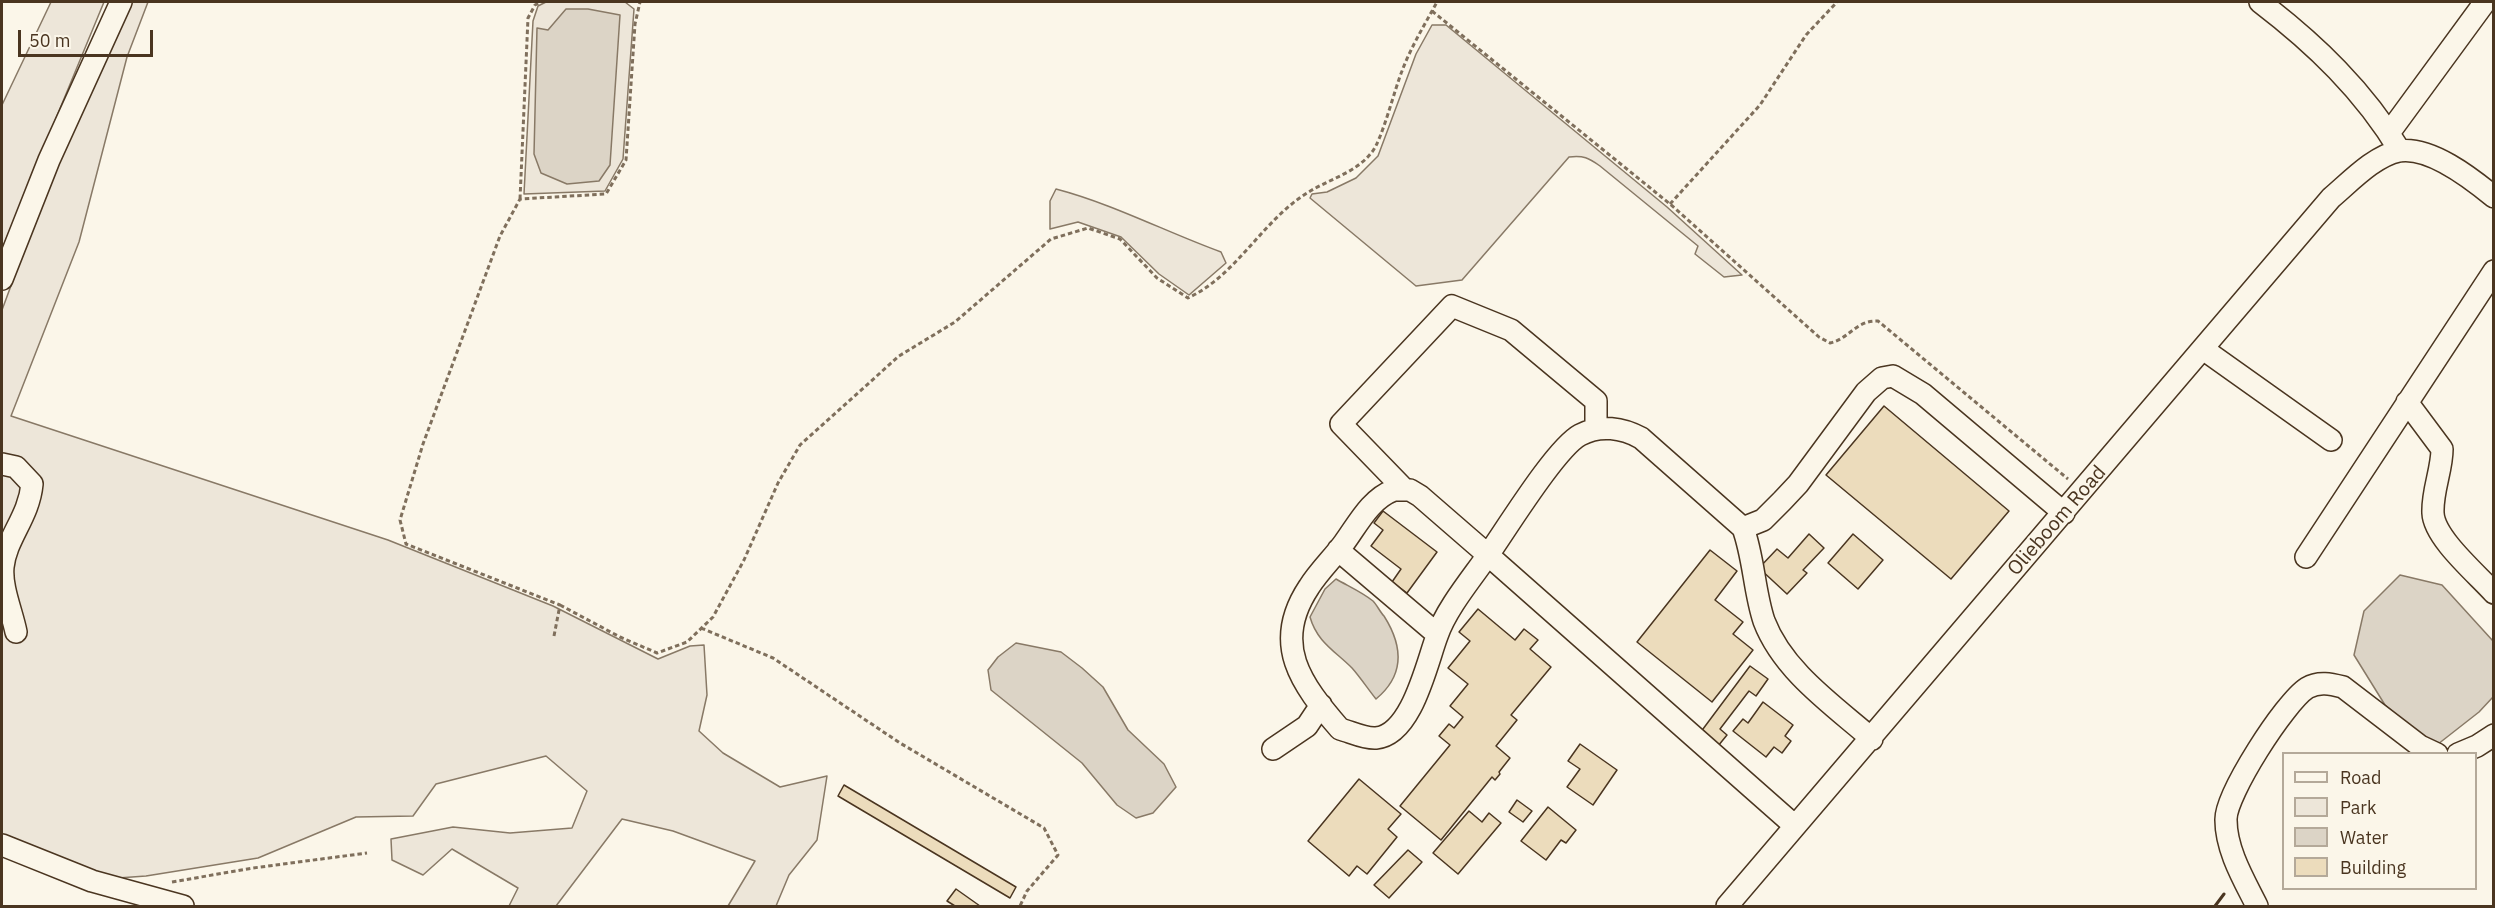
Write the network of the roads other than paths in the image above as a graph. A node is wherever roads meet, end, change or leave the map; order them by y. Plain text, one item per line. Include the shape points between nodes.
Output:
1 (121, 2) edge
2 (2260, 2) edge
3 (2485, 2) edge
4 (2389, 133) junction
5 (2400, 151) junction
6 (2493, 197) edge
7 (2493, 271) edge
8 (2, 279) edge
9 (2203, 349) junction
10 (2407, 402) junction
11 (1596, 429) junction
12 (2331, 440) dead end
13 (2, 464) edge
14 (1404, 489) junction
15 (2064, 513) junction
16 (1743, 528) junction
17 (1338, 550) junction
18 (1488, 555) junction
19 (2306, 557) dead end
20 (2493, 593) edge
21 (16, 632) dead end
22 (1437, 634) junction
23 (1321, 705) junction
24 (2493, 735) edge
25 (1872, 739) junction
26 (1273, 749) dead end
27 (2435, 752) edge
28 (2461, 752) edge
29 (1795, 826) junction
30 (2, 845) edge
31 (183, 906) edge
32 (1727, 906) edge
33 (2256, 906) edge

1 - 8 street via 48,160
2 - 4 street via 2354,85
3 - 4 street
4 - 5 street
5 - 6 street via 2440,160
5 - 9 street, Olieboom Road via 2355,177 2331,198
7 - 10 street
9 - 12 street
9 - 15 street, Olieboom Road
10 - 19 street
10 - 20 street via 2442,449 2434,497 2436,526
11 - 14 street via 1596,401 1511,330 1452,306 1341,424
11 - 16 street via 1628,430 1641,438
11 - 18 street via 1580,435 1560,454
13 - 21 street via 15,467 32,484 31,502 2,568
14 - 17 street via 1383,494
14 - 18 street via 1443,513
15 - 16 street via 1923,394 1893,376 1873,384 1852,406 1782,501 1763,520
15 - 25 street, Olieboom Road
16 - 25 street via 1764,620 1778,649 1816,691
17 - 22 street
17 - 23 street via 1309,587 1290,641 1294,664
18 - 22 street
18 - 29 street
22 - 23 street via 1415,701 1383,736 1368,737 1340,729
23 - 26 street via 1307,726
24 - 28 street
25 - 29 street, Olieboom Road
27 - 33 street via 2420,746 2343,687 2328,683 2307,688 2271,728 2226,808 2231,849
29 - 32 street, Olieboom Road
30 - 31 street via 92,881

